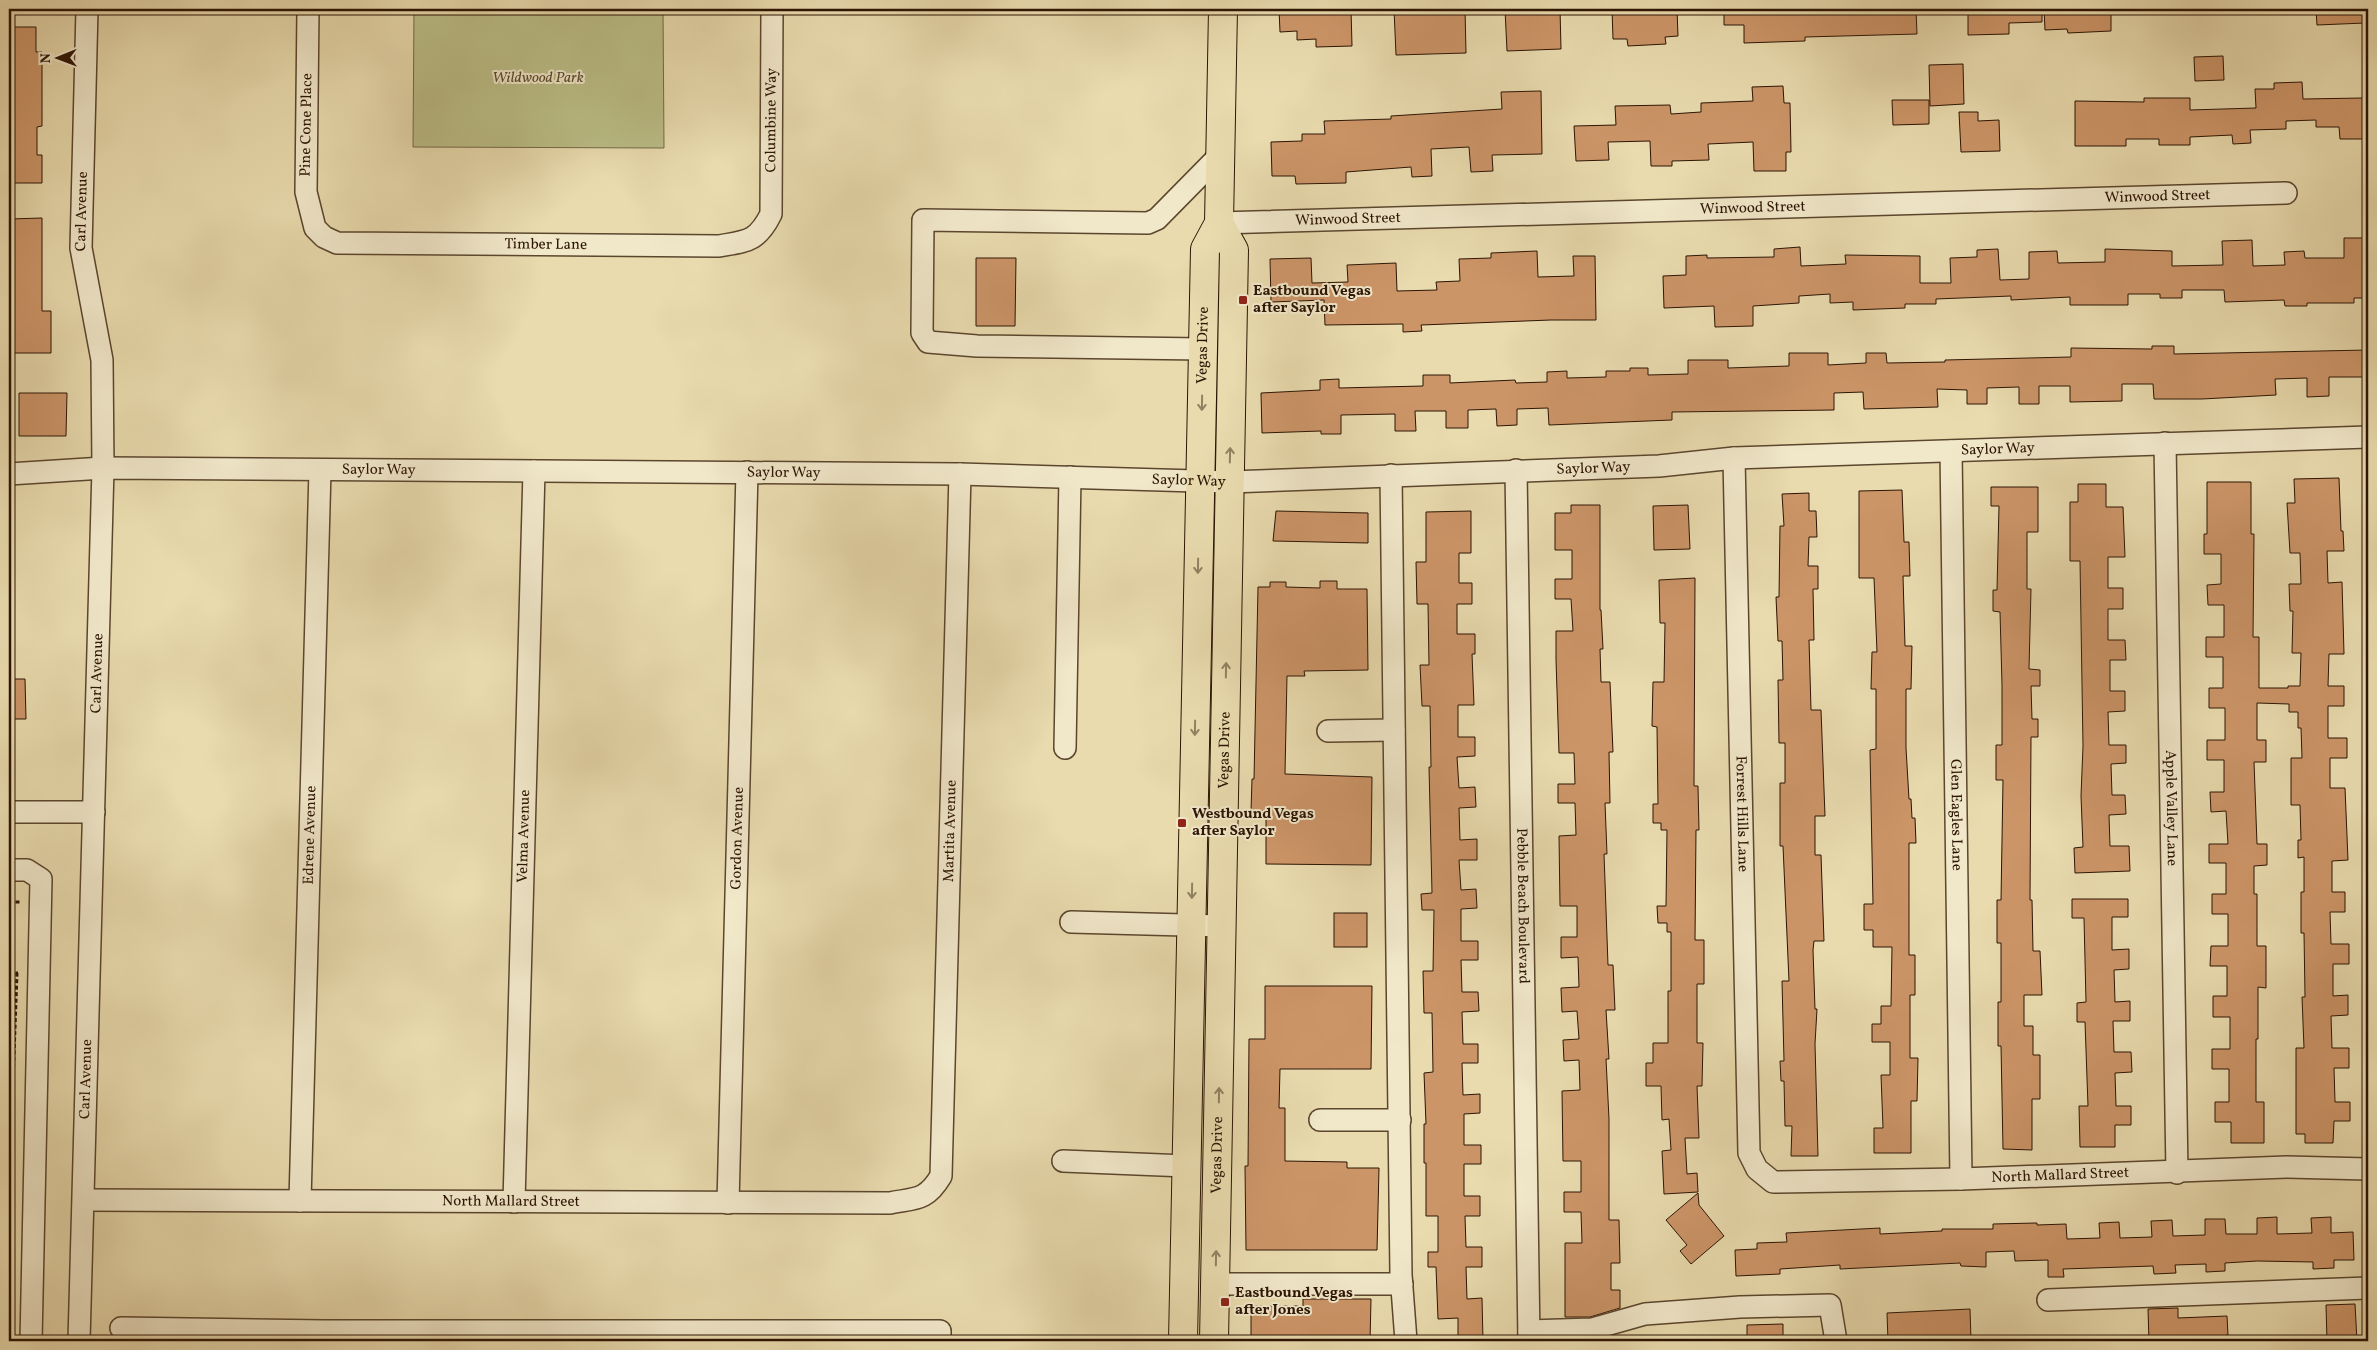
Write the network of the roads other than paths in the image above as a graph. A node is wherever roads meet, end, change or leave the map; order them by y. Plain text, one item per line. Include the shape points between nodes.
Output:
1 (87, 9) edge
2 (308, 9) edge
3 (772, 9) edge
4 (1223, 9) edge
5 (1220, 155) junction
6 (2286, 194) dead end
7 (1219, 223) junction
8 (764, 230) joint
9 (324, 237) joint
10 (1203, 349) junction
11 (2368, 437) edge
12 (2165, 443) junction
13 (1951, 451) junction
14 (1734, 458) junction
15 (103, 468) junction
16 (320, 470) junction
17 (1516, 470) junction
18 (534, 471) junction
19 (747, 472) junction
20 (9, 474) edge
21 (960, 474) junction
22 (1391, 475) junction
23 (1070, 478) junction
24 (1200, 482) junction
25 (1230, 482) junction
26 (1394, 730) junction
27 (1328, 731) dead end
28 (1065, 748) dead end
29 (9, 812) edge
30 (94, 812) junction
31 (9, 870) edge
32 (1071, 922) dead end
33 (1191, 925) junction
34 (1222, 926) junction
35 (1320, 1120) dead end
36 (1400, 1120) junction
37 (1062, 1161) dead end
38 (1186, 1166) junction
39 (1757, 1169) joint
40 (2368, 1169) edge
41 (2177, 1172) junction
42 (1961, 1179) junction
43 (934, 1187) joint
44 (85, 1200) junction
45 (300, 1201) junction
46 (514, 1202) junction
47 (728, 1203) junction
48 (1215, 1284) junction
49 (1402, 1284) junction
50 (2368, 1288) edge
51 (2048, 1300) dead end
52 (121, 1328) dead end
53 (324, 1336) edge
54 (625, 1336) edge
55 (1529, 1336) edge
56 (31, 1341) edge
57 (79, 1341) edge
58 (940, 1341) edge
59 (1182, 1341) edge
60 (1214, 1341) edge
61 (1406, 1341) edge
62 (1836, 1341) edge

1 - 15 street, Carl Avenue via 81,248 102,360
2 - 9 street, Pine Cone Place via 306,192 315,228
3 - 8 street, Columbine Way via 771,214
4 - 5 main road, Vegas Drive
5 - 7 main road, Vegas Drive
5 - 10 street via 1157,219 1148,223 923,220 922,334 928,342 977,346
6 - 7 street, Winwood Street
7 - 10 main road, Vegas Drive via 1205,250
25 -> 7 main road, Vegas Drive via 1234,250
8 - 9 street, Timber Lane via 753,240 719,246 337,242
10 -> 24 main road, Vegas Drive
11 - 12 street, Saylor Way
12 - 13 street, Saylor Way
12 - 41 street, Apple Valley Lane
13 - 14 street, Saylor Way
13 - 42 street, Glen Eagles Lane
14 - 17 street, Saylor Way via 1659,466
14 - 39 street, Forrest Hills Lane via 1749,1153
15 - 16 street, Saylor Way
15 - 20 street, Saylor Way
15 - 30 street, Carl Avenue
16 - 18 street, Saylor Way
16 - 45 street, Edrene Avenue
17 - 22 street, Saylor Way
17 - 55 street, Pebble Beach Boulevard
18 - 19 street, Saylor Way
18 - 46 street, Velma Avenue
19 - 21 street, Saylor Way
19 - 47 street, Gordon Avenue
21 - 23 street, Saylor Way
21 - 43 street, Martita Avenue via 941,1176
22 - 25 street, Saylor Way
22 - 26 street
23 - 24 street, Saylor Way
23 - 28 street
24 - 25 street, Saylor Way
24 -> 33 main road, Vegas Drive
34 -> 25 main road, Vegas Drive
26 - 27 street
26 - 36 street
29 - 30 street
30 - 44 street, Carl Avenue
31 - 56 street via 27,870 41,879
32 - 33 street
33 - 34 street
33 - 38 main road, Vegas Drive
48 -> 34 main road, Vegas Drive
35 - 36 street
36 - 49 street
37 - 38 street
38 - 59 main road, Vegas Drive
39 - 42 street, North Mallard Street via 1773,1182
40 - 41 street, North Mallard Street via 2287,1167
41 - 42 street, North Mallard Street
43 - 47 street, North Mallard Street via 923,1197 890,1203
44 - 45 street, North Mallard Street
44 - 57 street, Carl Avenue
45 - 46 street, North Mallard Street
46 - 47 street, North Mallard Street
48 - 49 street
48 - 60 main road, Vegas Drive
49 - 61 street
50 - 51 street
52 - 53 street
53 - 54 street
54 - 58 street via 940,1331
55 - 62 street via 1592,1329 1645,1314 1830,1305

